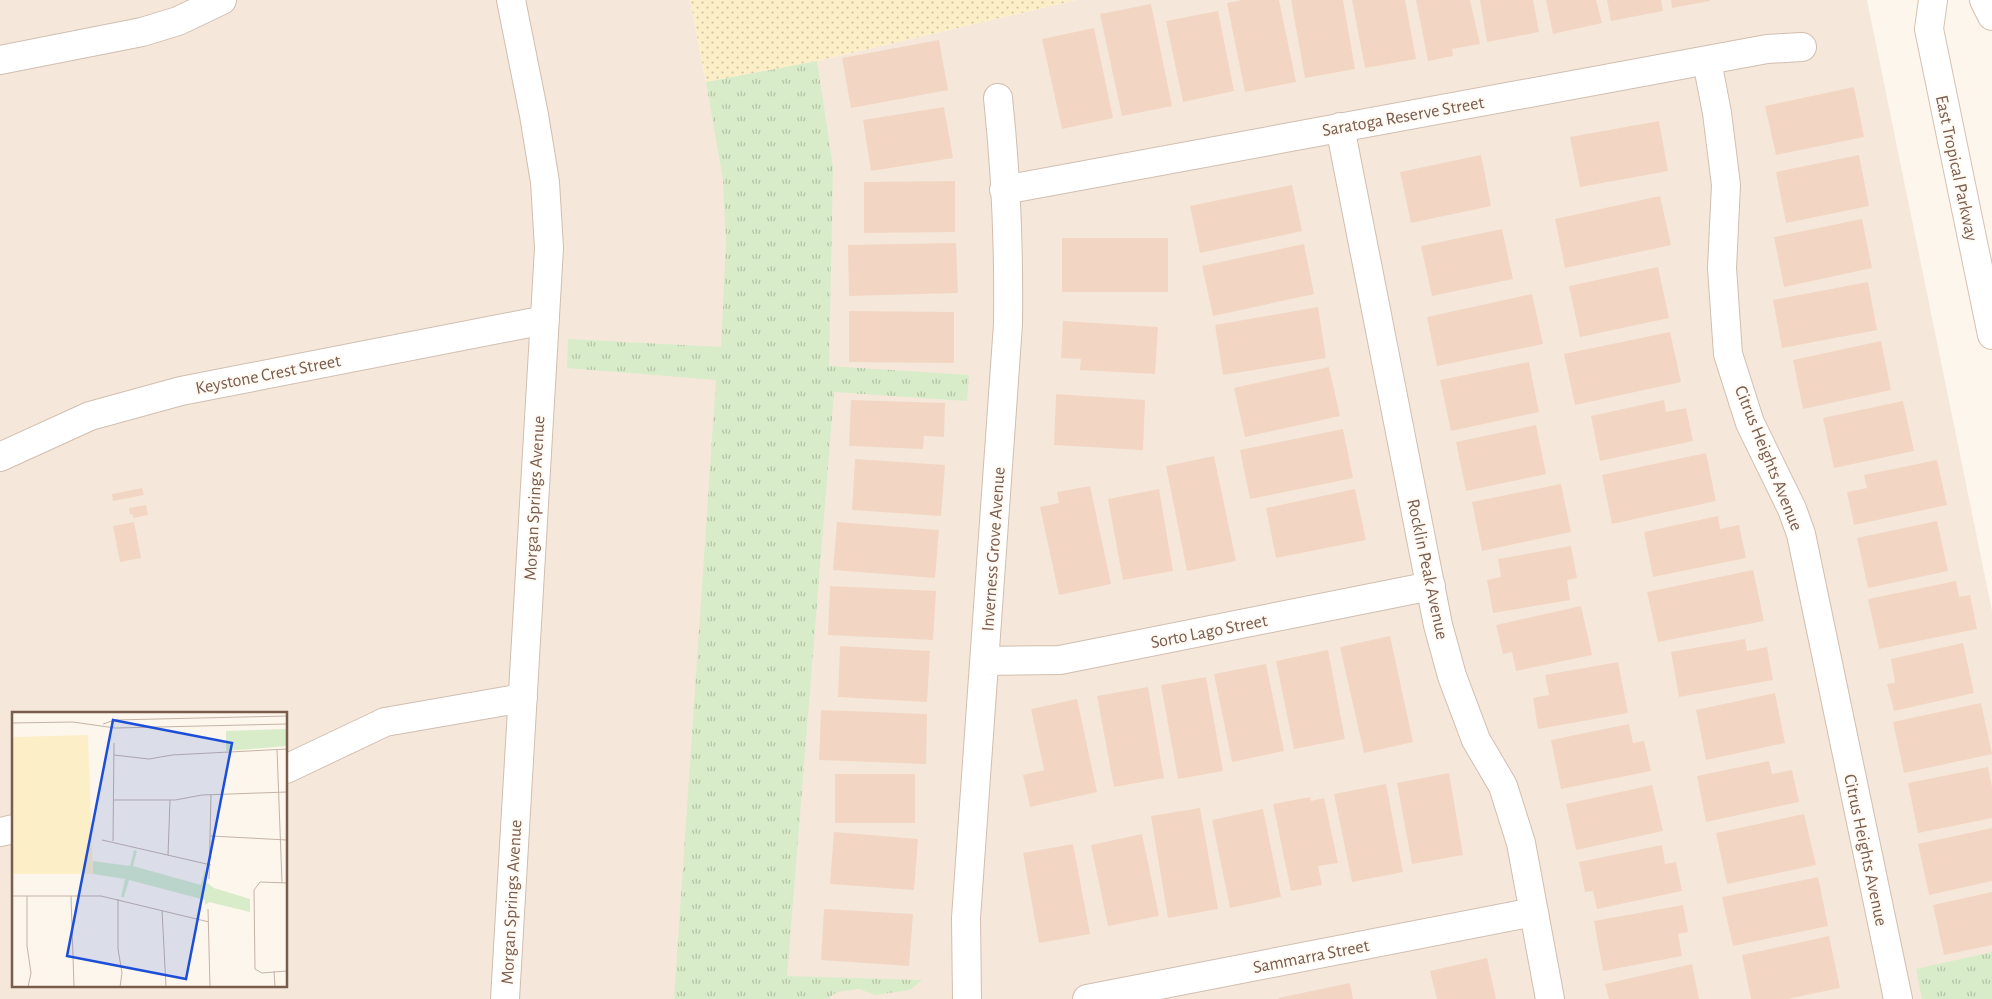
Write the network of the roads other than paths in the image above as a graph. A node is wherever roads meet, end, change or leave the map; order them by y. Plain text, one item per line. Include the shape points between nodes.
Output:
1 (222, 0) edge
2 (511, 0) edge
3 (1932, 0) edge
4 (1984, 0) edge
5 (1992, 16) edge
6 (1802, 47) dead end
7 (0, 60) edge
8 (1706, 61) junction
9 (998, 98) dead end
10 (1340, 127) junction
11 (1004, 190) junction
12 (545, 320) junction
13 (1992, 336) edge
14 (0, 457) edge
15 (1431, 586) junction
16 (985, 661) junction
17 (523, 698) junction
18 (288, 769) edge
19 (1534, 912) junction
20 (1202, 988) edge
21 (505, 999) edge
22 (967, 999) edge
23 (1088, 999) edge
24 (1550, 999) edge
25 (1898, 999) edge

1 - 7 street via 178,21 142,32
2 - 12 street, Morgan Springs Avenue via 545,182 549,248
3 - 13 street, East Tropical Parkway via 1929,30
4 - 5 street
6 - 8 street, Saratoga Reserve Street via 1767,49
8 - 10 street, Saratoga Reserve Street
8 - 25 street, Citrus Heights Avenue via 1717,113 1726,185 1722,268 1728,354 1750,424 1801,534
9 - 11 street, Inverness Grove Avenue
10 - 11 street, Saratoga Reserve Street
10 - 15 street, Rocklin Peak Avenue
11 - 16 street, Inverness Grove Avenue via 1008,324
12 - 14 street, Keystone Crest Street via 136,402 90,416
12 - 17 street, Morgan Springs Avenue
15 - 16 street, Sorto Lago Street via 1060,660
15 - 19 street, Rocklin Peak Avenue via 1452,676 1476,740 1503,786 1521,843
16 - 22 street, Inverness Grove Avenue via 966,918
17 - 18 street via 385,722
17 - 21 street, Morgan Springs Avenue
19 - 20 street, Sammarra Street
19 - 24 street, Rocklin Peak Avenue
20 - 23 street, Sammarra Street

